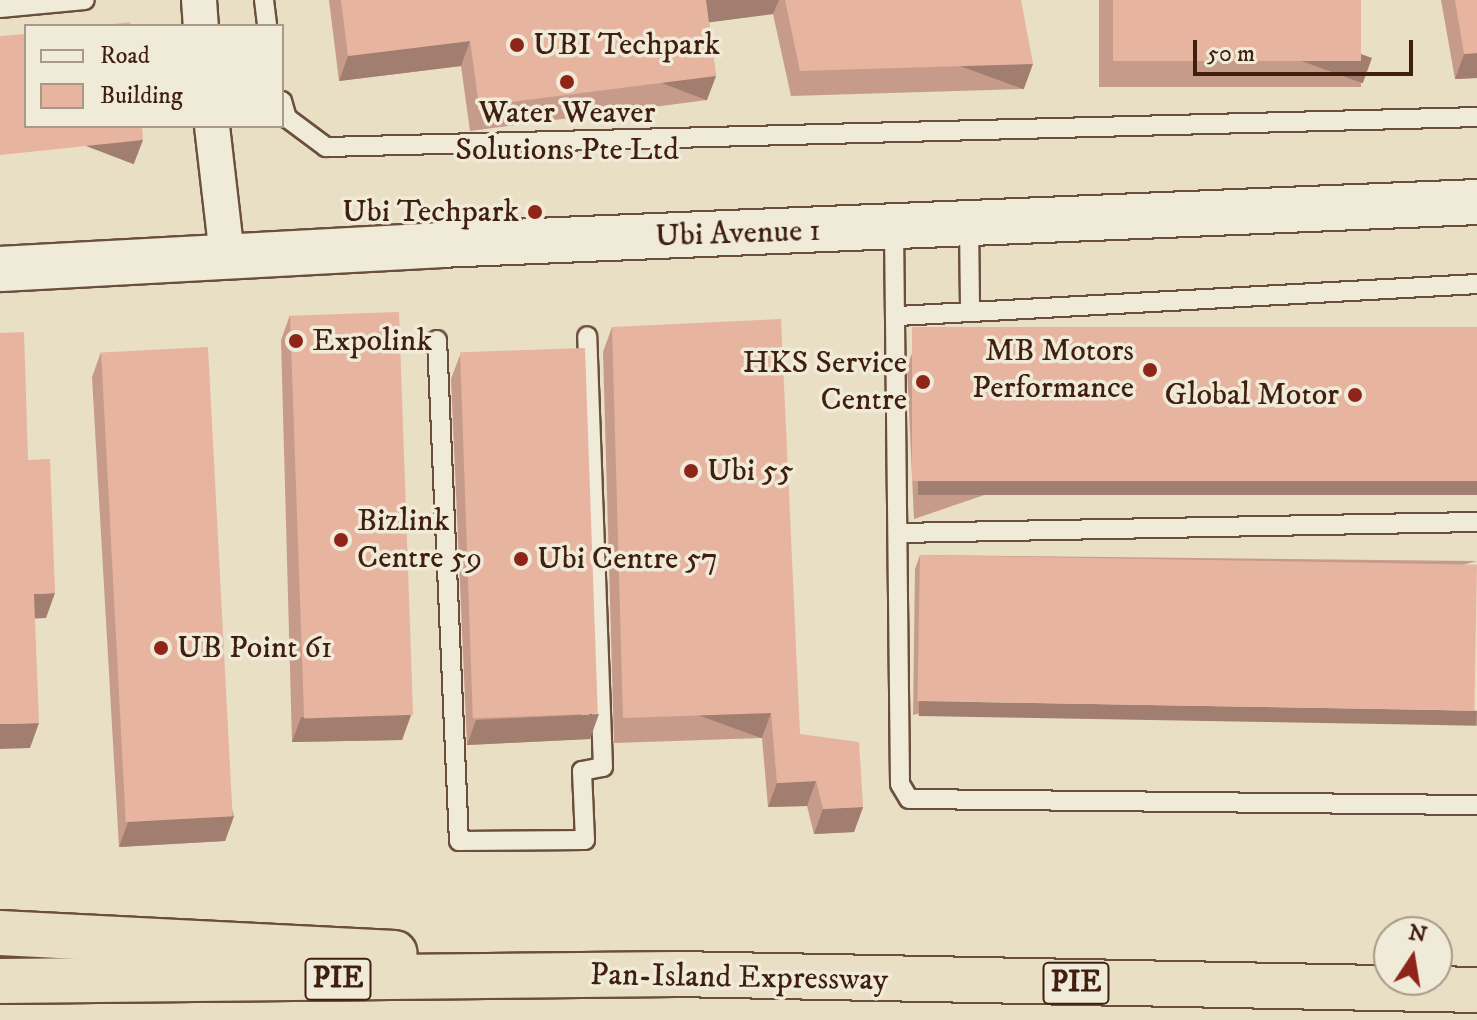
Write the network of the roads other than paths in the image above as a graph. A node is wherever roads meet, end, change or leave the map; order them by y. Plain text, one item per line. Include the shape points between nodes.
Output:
1 (85, 0) edge
2 (199, 0) edge
3 (264, 0) edge
4 (0, 8) edge
5 (201, 24) edge
6 (267, 24) edge
7 (284, 108) edge
8 (1477, 117) edge
9 (212, 128) edge
10 (1477, 202) edge
11 (969, 223) junction
12 (894, 228) junction
13 (227, 255) junction
14 (0, 269) edge
15 (1477, 284) edge
16 (970, 311) junction
17 (898, 316) junction
18 (587, 336) dead end
19 (437, 340) dead end
20 (1477, 522) edge
21 (898, 533) junction
22 (1477, 805) edge
23 (0, 933) edge
24 (676, 974) junction
25 (0, 981) edge
26 (1477, 990) edge

1 - 4 lane
2 - 5 street
3 - 6 lane
7 - 8 lane via 287,118 326,147
9 - 13 street
10 - 11 street, Ubi Avenue 1
11 - 12 street, Ubi Avenue 1
11 - 16 lane
12 - 13 street, Ubi Avenue 1
12 - 17 lane
13 - 14 street, Ubi Avenue 1
15 - 16 lane
16 - 17 lane
17 - 21 lane
18 - 19 lane via 603,767 582,771 585,840 459,841
20 - 21 lane
21 - 22 lane via 900,784 909,799
23 - 24 highway via 286,945
24 - 25 highway, Pan-Island Expressway / PIE
24 - 26 highway, Pan-Island Expressway / PIE

